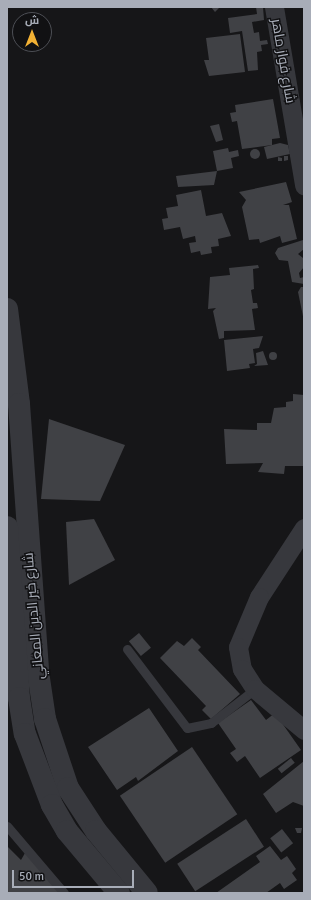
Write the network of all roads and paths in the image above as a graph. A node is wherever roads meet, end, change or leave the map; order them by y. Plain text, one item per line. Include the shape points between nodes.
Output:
1 (274, 7) edge
2 (304, 185) edge
3 (7, 309) edge
4 (7, 527) edge
5 (304, 528) edge
6 (127, 649) dead end
7 (255, 689) junction
8 (304, 730) edge
9 (7, 826) edge
10 (64, 893) edge
11 (119, 893) edge
12 (147, 893) edge

1 - 2 street, شارع فواز ماهر
3 - 12 street, شارع خير الدين المعاني via 19,404 38,672 45,719 68,788 96,831
4 - 11 street, شارع خير الدين المعاني via 19,698 25,734 52,805 67,831
5 - 7 street via 259,596 242,632 238,658
6 - 7 lane via 187,728 211,723
7 - 8 street
9 - 10 lane

